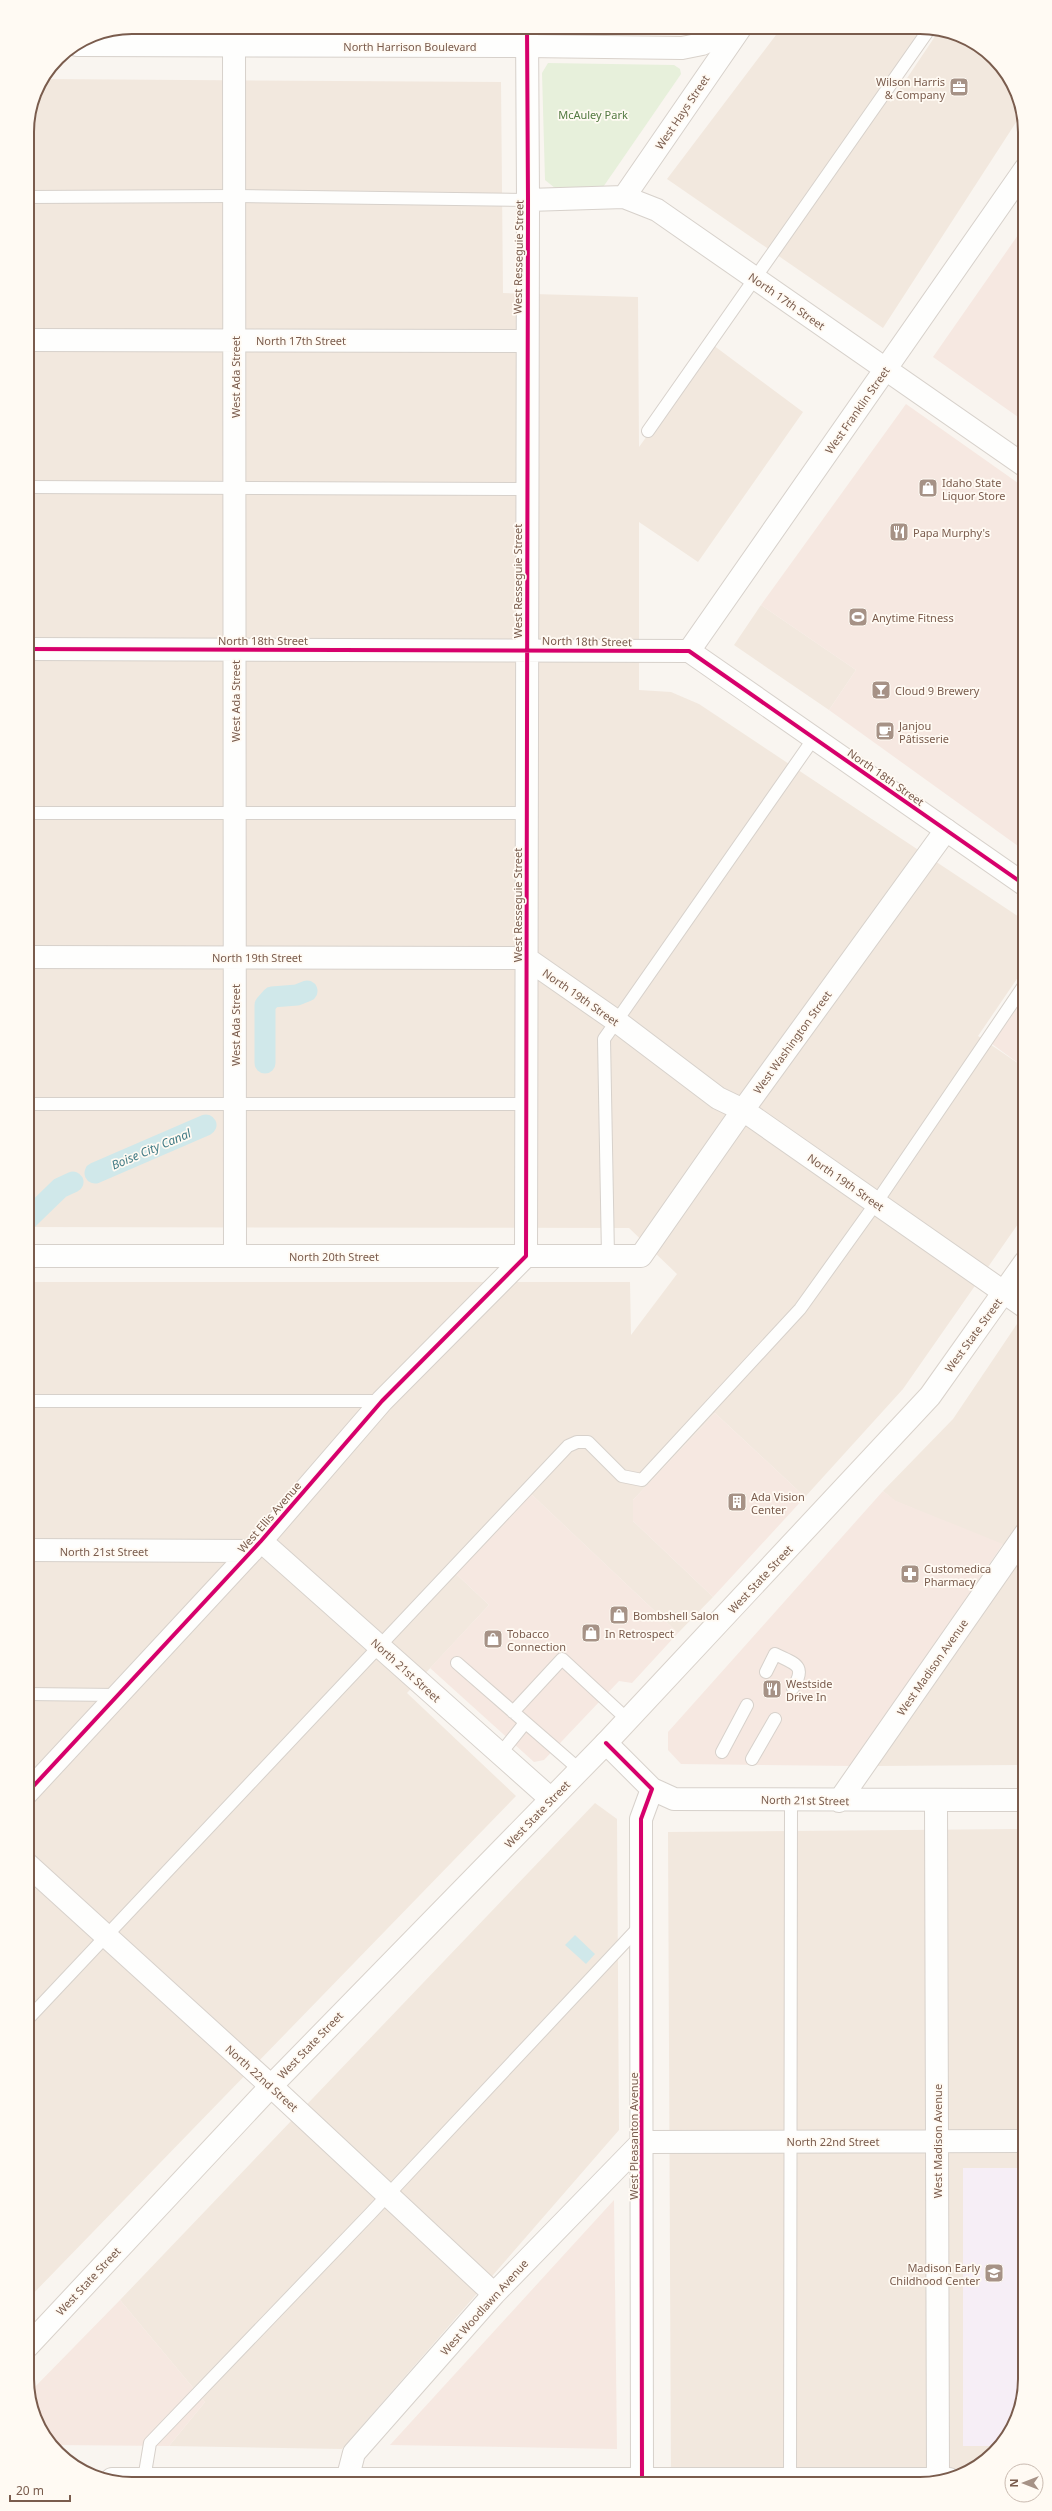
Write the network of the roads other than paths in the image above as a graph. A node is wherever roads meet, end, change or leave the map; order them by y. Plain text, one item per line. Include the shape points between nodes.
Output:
1 (723, 34) edge
2 (736, 34) edge
3 (926, 34) edge
4 (234, 36) edge
5 (527, 37) edge
6 (88, 44) edge
7 (1018, 179) edge
8 (235, 196) junction
9 (34, 197) edge
10 (624, 197) junction
11 (528, 200) junction
12 (756, 279) junction
13 (34, 340) edge
14 (235, 340) junction
15 (527, 341) junction
16 (885, 369) junction
17 (648, 431) dead end
18 (1018, 461) edge
19 (34, 487) edge
20 (235, 488) junction
21 (527, 489) junction
22 (34, 649) edge
23 (235, 649) junction
24 (526, 649) junction
25 (689, 651) junction
26 (814, 738) junction
27 (34, 813) edge
28 (235, 813) junction
29 (526, 814) junction
30 (946, 830) junction
31 (1018, 880) edge
32 (34, 957) edge
33 (235, 957) junction
34 (526, 958) junction
35 (1018, 994) edge
36 (615, 1020) junction
37 (34, 1104) edge
38 (234, 1104) junction
39 (526, 1104) junction
40 (743, 1110) junction
41 (876, 1203) junction
42 (34, 1256) edge
43 (234, 1256) junction
44 (526, 1256) junction
45 (608, 1256) junction
46 (641, 1256) joint
47 (1018, 1272) edge
48 (1004, 1292) junction
49 (1018, 1302) edge
50 (34, 1401) edge
51 (382, 1401) junction
52 (1018, 1544) edge
53 (256, 1546) junction
54 (34, 1550) edge
55 (379, 1646) junction
56 (457, 1664) dead end
57 (766, 1672) dead end
58 (793, 1688) dead end
59 (34, 1694) edge
60 (117, 1695) junction
61 (747, 1705) dead end
62 (514, 1712) junction
63 (775, 1719) dead end
64 (628, 1720) junction
65 (525, 1723) junction
66 (606, 1743) junction
67 (722, 1752) dead end
68 (500, 1754) junction
69 (752, 1759) dead end
70 (580, 1770) junction
71 (34, 1785) edge
72 (652, 1789) junction
73 (551, 1799) junction
74 (791, 1800) junction
75 (936, 1800) junction
76 (1018, 1800) edge
77 (839, 1801) junction
78 (34, 1870) edge
79 (641, 1925) junction
80 (106, 1936) junction
81 (34, 2013) edge
82 (271, 2086) junction
83 (937, 2141) junction
84 (1018, 2141) edge
85 (642, 2142) junction
86 (792, 2142) junction
87 (388, 2195) junction
88 (494, 2294) junction
89 (34, 2340) edge
90 (942, 2474) edge
91 (144, 2477) edge
92 (347, 2477) edge
93 (642, 2477) edge
94 (790, 2477) edge

1 - 5 street, North Harrison Boulevard via 702,44 682,48
2 - 10 street, West Hays Street
3 - 12 lane
4 - 5 street, North Harrison Boulevard
4 - 6 street, North Harrison Boulevard
4 - 8 street, West Ada Street
5 - 11 street, West Resseguie Street
7 - 16 street, West Franklin Street
8 - 9 lane
8 - 11 lane
8 - 14 street, West Ada Street
10 - 11 street, North 17th Street
10 - 12 street, North 17th Street via 657,210
11 - 15 street, West Resseguie Street
12 - 16 street, North 17th Street
12 - 17 lane
13 - 14 street, North 17th Street
14 - 15 street, North 17th Street
14 - 20 street, West Ada Street
15 - 21 street, West Resseguie Street
16 - 18 street, North 17th Street
16 - 25 street, West Franklin Street
19 - 20 lane
20 - 21 lane
20 - 23 street, West Ada Street
21 - 24 street, West Resseguie Street
22 - 23 street, North 18th Street
23 - 24 street, North 18th Street
23 - 28 street, West Ada Street
24 - 25 street, North 18th Street
24 - 29 street, West Resseguie Street
25 - 26 street, North 18th Street
26 - 30 street, North 18th Street
26 - 36 lane
27 - 28 lane
28 - 29 lane
28 - 33 street, West Ada Street
29 - 34 street, West Resseguie Street
30 - 31 street, North 18th Street
30 - 40 street, West Washington Street
32 - 33 street, North 19th Street
33 - 34 street, North 19th Street
33 - 38 street, West Ada Street
34 - 36 street, North 19th Street
34 - 39 street, West Resseguie Street
35 - 41 lane
36 - 40 street, North 19th Street via 718,1098
36 - 45 lane via 604,1038
37 - 38 lane
38 - 39 lane
38 - 43 street, West Ada Street
39 - 44 street, West Resseguie Street
40 - 41 street, North 19th Street
40 - 46 street, West Washington Street
41 - 48 street, North 19th Street
41 - 55 lane via 800,1309 642,1480 622,1476 588,1442 577,1442 568,1446
42 - 43 street, North 20th Street
43 - 44 street, North 20th Street
44 - 45 street, North 20th Street
44 - 51 street, West Ellis Avenue
45 - 46 street, North 20th Street
47 - 48 street, West State Street
48 - 49 street, North 19th Street
48 - 64 street, West State Street via 930,1396
50 - 51 lane
51 - 53 street, West Ellis Avenue
52 - 77 street, West Madison Avenue
53 - 54 street, North 21st Street
53 - 55 street, North 21st Street
53 - 60 street, West Ellis Avenue
55 - 68 street, North 21st Street
55 - 80 lane
56 - 62 lane
57 - 58 lane via 775,1654 800,1669 800,1676
59 - 60 lane
60 - 71 street, West Ellis Avenue
61 - 67 lane
62 - 64 lane via 562,1659
62 - 65 lane
63 - 69 lane
64 - 66 street, West State Street
65 - 68 lane
65 - 70 lane
66 - 70 street, West State Street
66 - 72 street, North 21st Street
68 - 73 street, North 21st Street
70 - 73 street, West State Street
72 - 74 street, North 21st Street via 674,1799
72 - 79 street, West Pleasanton Avenue via 641,1819
73 - 82 street, West State Street
74 - 77 street, North 21st Street
74 - 86 lane
75 - 76 street, North 21st Street
75 - 77 street, North 21st Street
75 - 83 street, West Madison Avenue
78 - 80 street, North 22nd Street
79 - 85 street, West Pleasanton Avenue
79 - 87 lane
80 - 81 lane
80 - 82 street, North 22nd Street
82 - 87 street, North 22nd Street
82 - 89 street, West State Street
83 - 84 street, North 22nd Street
83 - 86 street, North 22nd Street
83 - 90 street, West Madison Avenue
85 - 86 street, North 22nd Street
85 - 88 street, West Woodlawn Avenue
85 - 93 street, West Pleasanton Avenue
86 - 94 lane
87 - 88 street, North 22nd Street
87 - 91 lane via 150,2442
88 - 92 street, West Woodlawn Avenue via 354,2453

